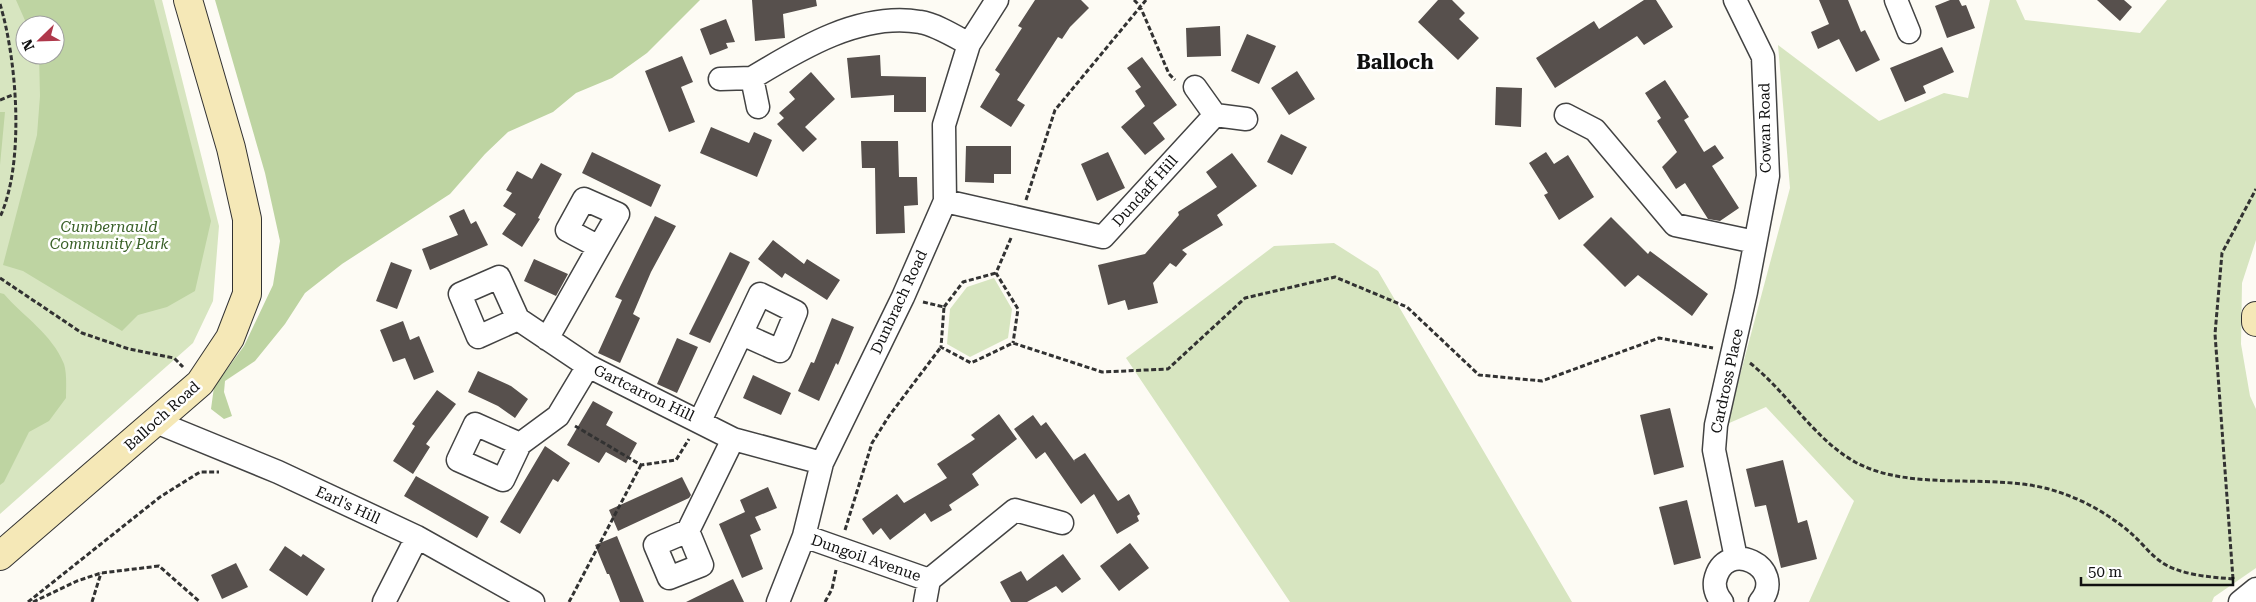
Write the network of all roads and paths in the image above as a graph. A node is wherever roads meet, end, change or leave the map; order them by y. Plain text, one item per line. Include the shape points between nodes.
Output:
1 (188, 0) edge
2 (997, 0) edge
3 (1134, 0) edge
4 (1146, 0) edge
5 (1735, 0) edge
6 (1896, 0) edge
7 (0, 4) edge
8 (1140, 6) junction
9 (1908, 32) dead end
10 (970, 44) junction
11 (752, 78) junction
12 (720, 79) dead end
13 (1194, 87) joint
14 (15, 94) junction
15 (0, 100) edge
16 (758, 107) dead end
17 (1214, 115) junction
18 (1566, 115) dead end
19 (1246, 119) dead end
20 (2256, 189) edge
21 (945, 201) junction
22 (0, 216) edge
23 (1020, 218) junction
24 (1755, 242) junction
25 (600, 247) dead end
26 (996, 272) junction
27 (0, 278) edge
28 (1746, 292) joint
29 (903, 297) junction
30 (944, 307) junction
31 (2256, 316) edge
32 (518, 319) dead end
33 (2256, 322) edge
34 (742, 334) dead end
35 (546, 339) junction
36 (1013, 343) junction
37 (941, 347) junction
38 (1733, 352) junction
39 (588, 366) junction
40 (200, 383) junction
41 (558, 416) junction
42 (700, 421) junction
43 (156, 422) junction
44 (733, 439) junction
45 (520, 444) dead end
46 (822, 463) junction
47 (641, 466) junction
48 (229, 472) dead end
49 (1062, 523) dead end
50 (688, 531) dead end
51 (804, 536) junction
52 (417, 538) junction
53 (839, 548) junction
54 (0, 556) edge
55 (1736, 558) junction
56 (101, 572) junction
57 (929, 580) junction
58 (2256, 589) edge
59 (28, 602) edge
60 (33, 602) edge
61 (92, 602) edge
62 (200, 602) edge
63 (384, 602) edge
64 (533, 602) edge
65 (569, 602) edge
66 (778, 602) edge
67 (825, 602) edge
68 (925, 602) edge
69 (1722, 602) edge
70 (1760, 602) edge
71 (2240, 602) edge

1 - 40 street, Balloch Road via 247,219 248,294 230,338
2 - 10 street, Dunbrach Road
3 - 8 path
4 - 8 path
5 - 24 street, Cowan Road via 1763,57 1768,176
6 - 9 street
7 - 14 path via 9,38
8 - 13 path via 1170,74 1187,92
8 - 23 path via 1055,110
10 - 11 street via 921,22 874,21 836,33
10 - 21 street, Dunbrach Road via 944,125
11 - 12 street
11 - 16 street
13 - 17 street
14 - 15 path
14 - 22 path via 13,167 7,201
17 - 19 street
17 - 23 street, Dundaff Hill via 1103,237
18 - 24 street via 1595,130 1675,225
20 - 38 path via 2222,253 2215,334 2233,579 2201,576 2161,562 2110,518 2064,493 2023,484 1880,473 1855,462 1798,414 1763,374
21 - 23 street, Dundaff Hill
21 - 29 street, Dunbrach Road
23 - 26 path
24 - 28 street, Cowan Road
25 - 35 street
26 - 30 path via 963,282
26 - 36 path via 1018,309
27 - 40 path via 82,333 129,349 174,358
28 - 38 street, Cardross Place
29 - 30 path
29 - 46 street, Dunbrach Road
30 - 37 path
31 - 33 street
32 - 35 street, Gartcarron Hill
34 - 42 street, Gartcarron Hill
35 - 39 street, Gartcarron Hill
36 - 37 path via 971,364
36 - 38 path via 1102,372 1168,370 1245,298 1335,277 1407,307 1479,375 1542,381 1658,338
37 - 53 path via 872,443
38 - 55 street, Cardross Place via 1716,425 1714,450
39 - 41 street, Gartcarron Hill
39 - 42 street, Gartcarron Hill
40 - 43 street, Balloch Road
41 - 45 street, Gartcarron Hill
41 - 47 path
42 - 44 street, Gartcarron Hill
42 - 47 path via 676,460
43 - 52 street, Earl's Hill via 278,472
43 - 54 street, Balloch Road
44 - 46 street, Gartcarron Hill
44 - 50 street
46 - 51 street, Dunbrach Road
47 - 65 path
48 - 59 path via 200,472 160,497
49 - 57 street, Dungoil Avenue via 1015,510
51 - 53 street, Dungoil Avenue
51 - 66 street, Dunbrach Road
52 - 63 street
52 - 64 street, Earl's Hill
53 - 57 street, Dungoil Avenue
53 - 67 path via 832,589
55 - 69 street via 1725,563 1717,573 1714,586
55 - 70 street via 1749,559 1760,566 1766,577 1767,589
56 - 60 path
56 - 61 path
56 - 62 path via 159,566
57 - 68 street, Dungoil Avenue
58 - 71 street

